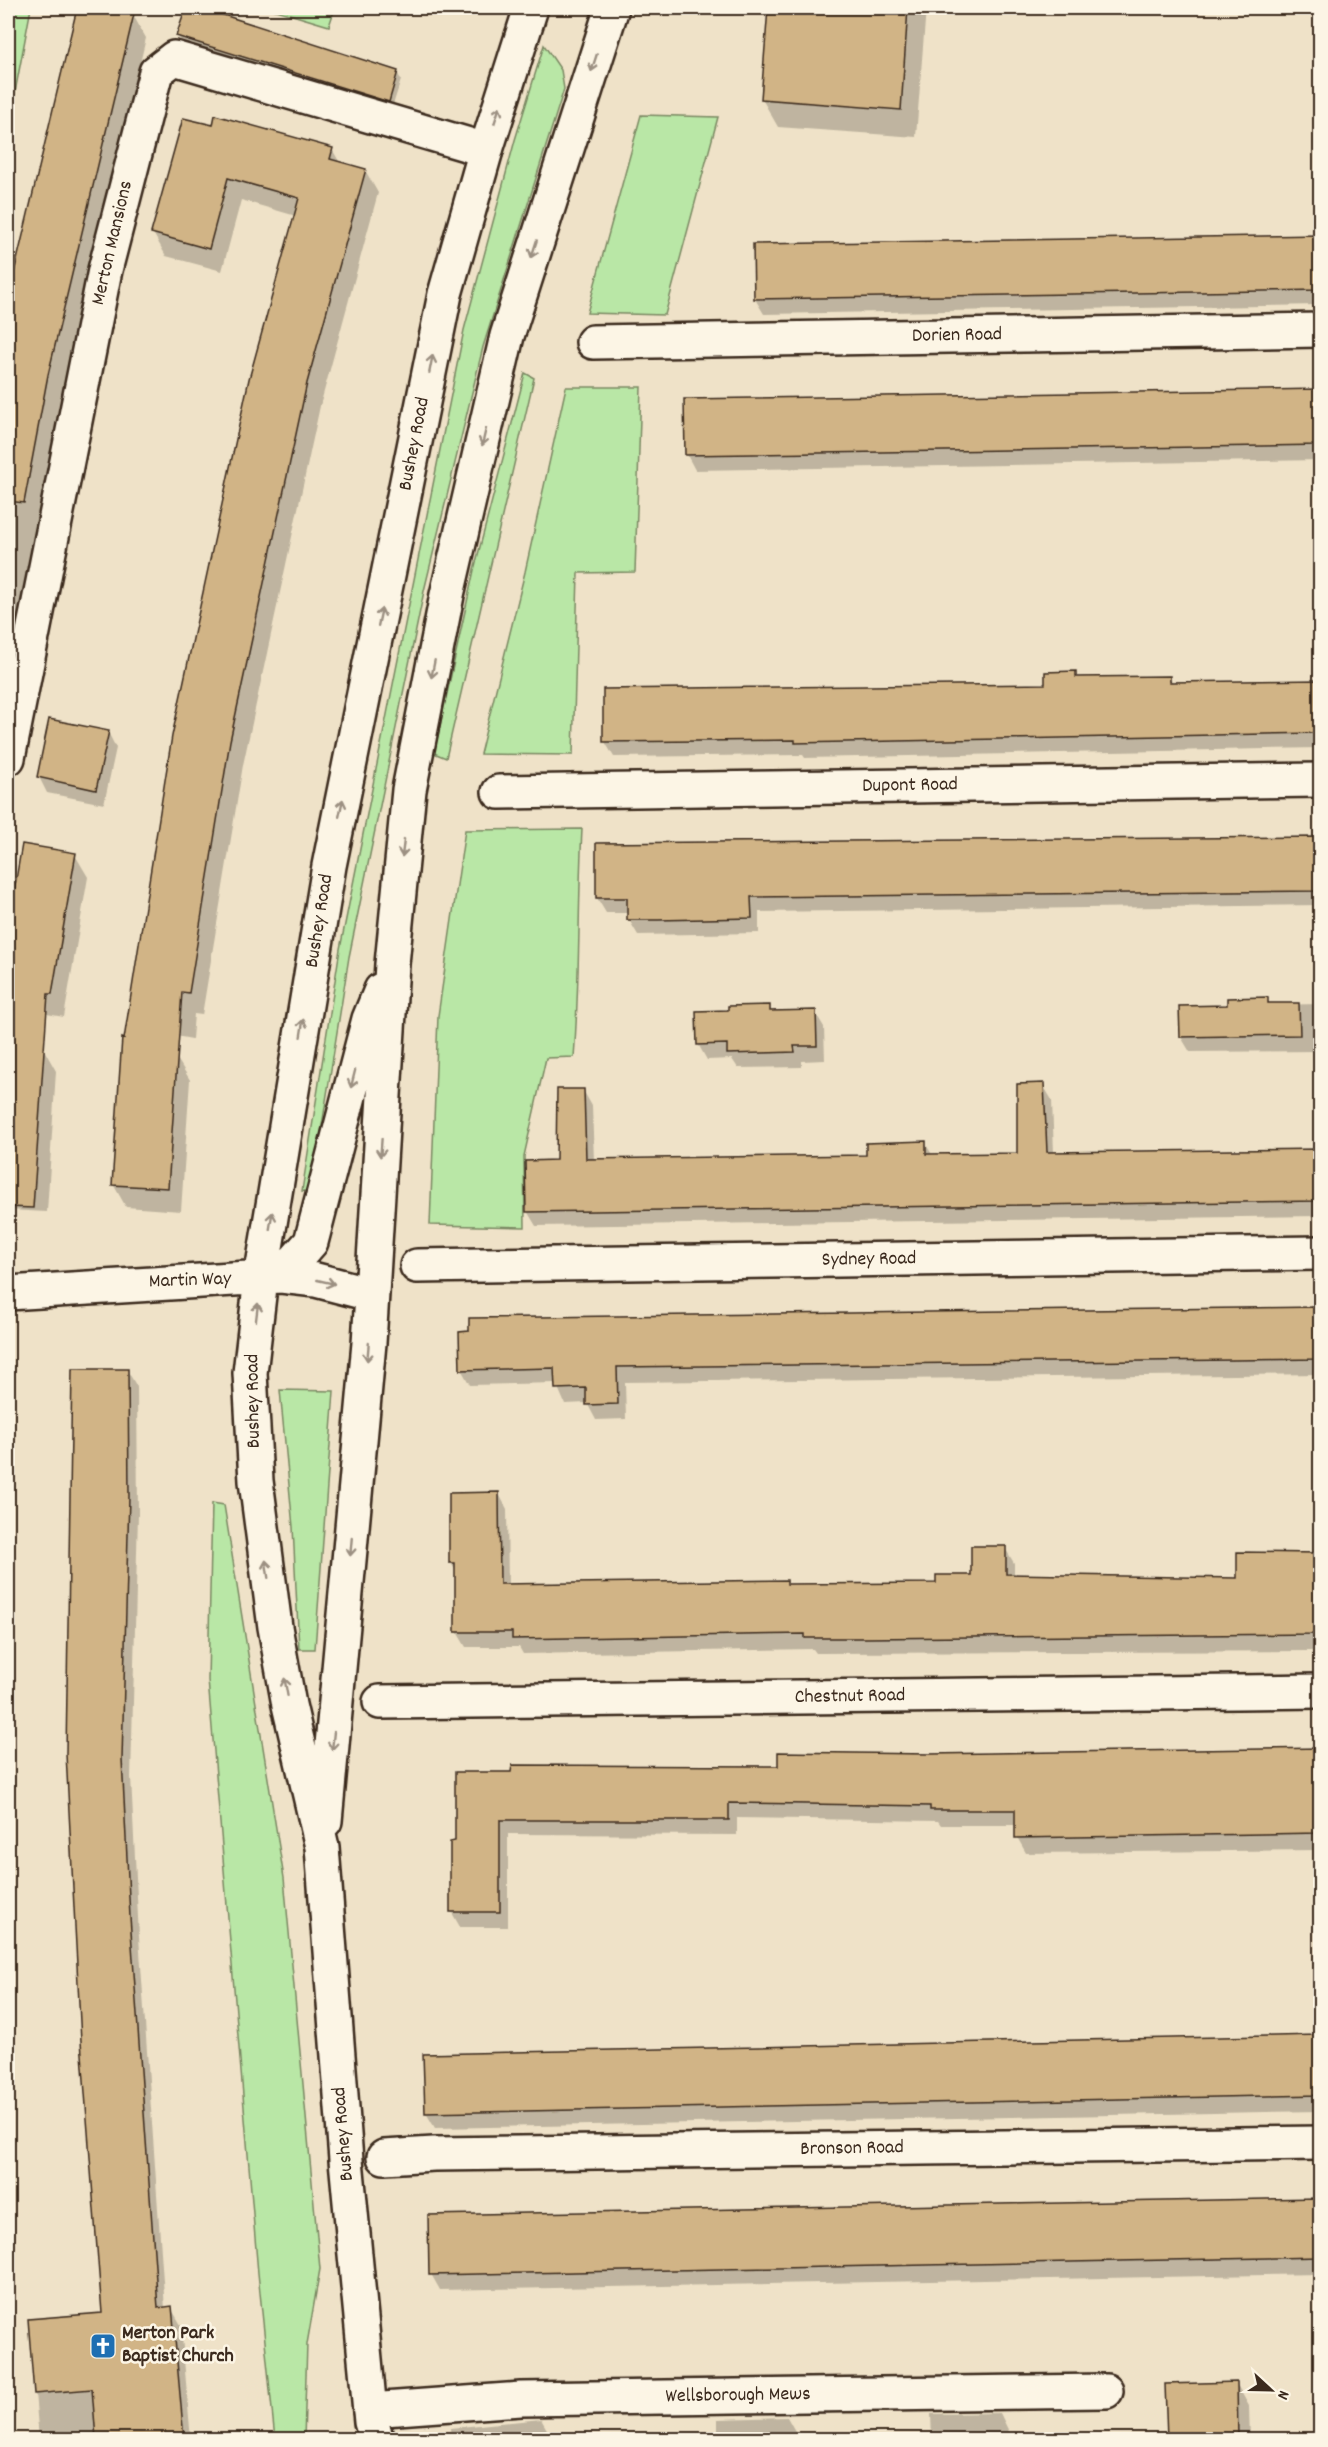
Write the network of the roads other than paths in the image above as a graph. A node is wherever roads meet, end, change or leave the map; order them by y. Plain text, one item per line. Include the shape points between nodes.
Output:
1 (531, 8) edge
2 (612, 8) edge
3 (486, 150) junction
4 (1320, 330) edge
5 (593, 342) dead end
6 (8, 758) edge
7 (1320, 780) edge
8 (499, 792) dead end
9 (393, 964) junction
10 (1320, 1253) edge
11 (417, 1266) dead end
12 (271, 1277) junction
13 (8, 1293) edge
14 (370, 1294) junction
15 (1320, 1691) edge
16 (380, 1702) dead end
17 (322, 1847) junction
18 (1320, 2143) edge
19 (384, 2157) dead end
20 (1106, 2391) dead end
21 (371, 2427) edge

3 -> 1 main road, Bushey Road
2 -> 9 main road, Bushey Road via 507,336 447,595 410,790
3 - 6 main road, Merton Mansions via 174,58 156,72 105,270
12 -> 3 main road, Bushey Road via 329,866 445,294
4 - 5 main road, Dorien Road
7 - 8 main road, Dupont Road
9 -> 12 main road, Bushey Road via 369,1019 311,1242
9 -> 14 main road, Bushey Road
10 - 11 main road, Sydney Road
12 - 13 main road, Martin Way
12 -> 14 main road, Martin Way via 316,1280
17 -> 12 main road, Bushey Road via 277,1638 256,1482 250,1373
14 -> 17 main road, Bushey Road via 345,1624
15 - 16 main road, Chestnut Road
17 - 21 main road, Bushey Road
18 - 19 main road, Bronson Road
20 - 21 main road, Wellsborough Mews via 521,2399

